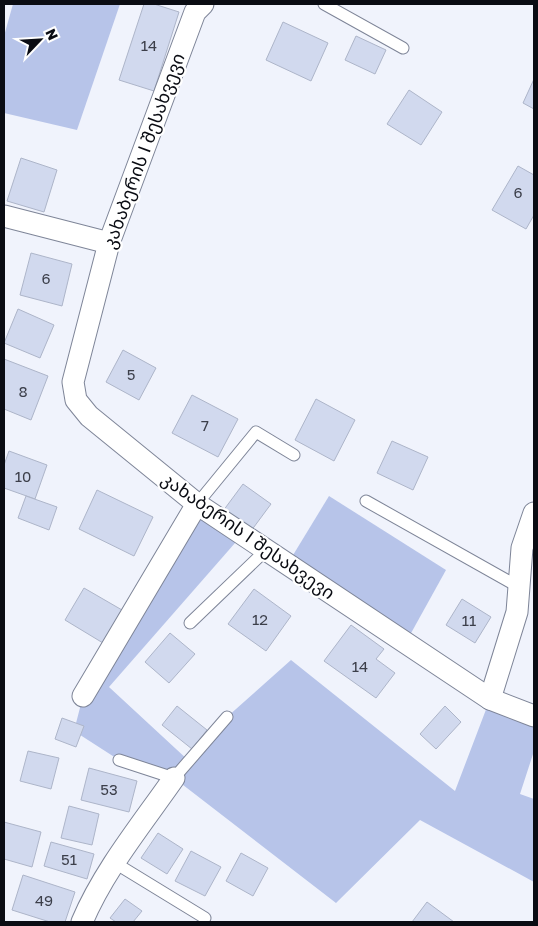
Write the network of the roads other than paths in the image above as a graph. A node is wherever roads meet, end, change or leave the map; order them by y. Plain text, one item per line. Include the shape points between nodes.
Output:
1 (203, 4) edge
2 (324, 4) edge
3 (403, 48) dead end
4 (4, 216) edge
5 (109, 243) junction
6 (294, 454) dead end
7 (366, 501) dead end
8 (197, 504) junction
9 (534, 513) edge
10 (265, 551) junction
11 (519, 587) junction
12 (190, 623) dead end
13 (83, 696) dead end
14 (490, 699) junction
15 (534, 716) edge
16 (227, 717) dead end
17 (119, 760) dead end
18 (174, 778) junction
19 (116, 863) junction
20 (205, 918) dead end
21 (82, 922) edge

1 - 5 street, კახაბერის I შესახვევი via 195,12
2 - 3 lane
4 - 5 street
5 - 8 street, კახაბერის I შესახვევი via 72,382 76,400 89,416
6 - 8 lane via 256,432
7 - 11 lane
8 - 10 street, კახაბერის I შესახვევი
8 - 13 street
9 - 11 street via 522,548
10 - 12 lane
10 - 14 street, კახაბერის I შესახვევი
11 - 14 street via 517,612
14 - 15 street, კახაბერის I შესახვევი
16 - 18 lane
17 - 18 lane
18 - 19 street
19 - 20 lane
19 - 21 street

